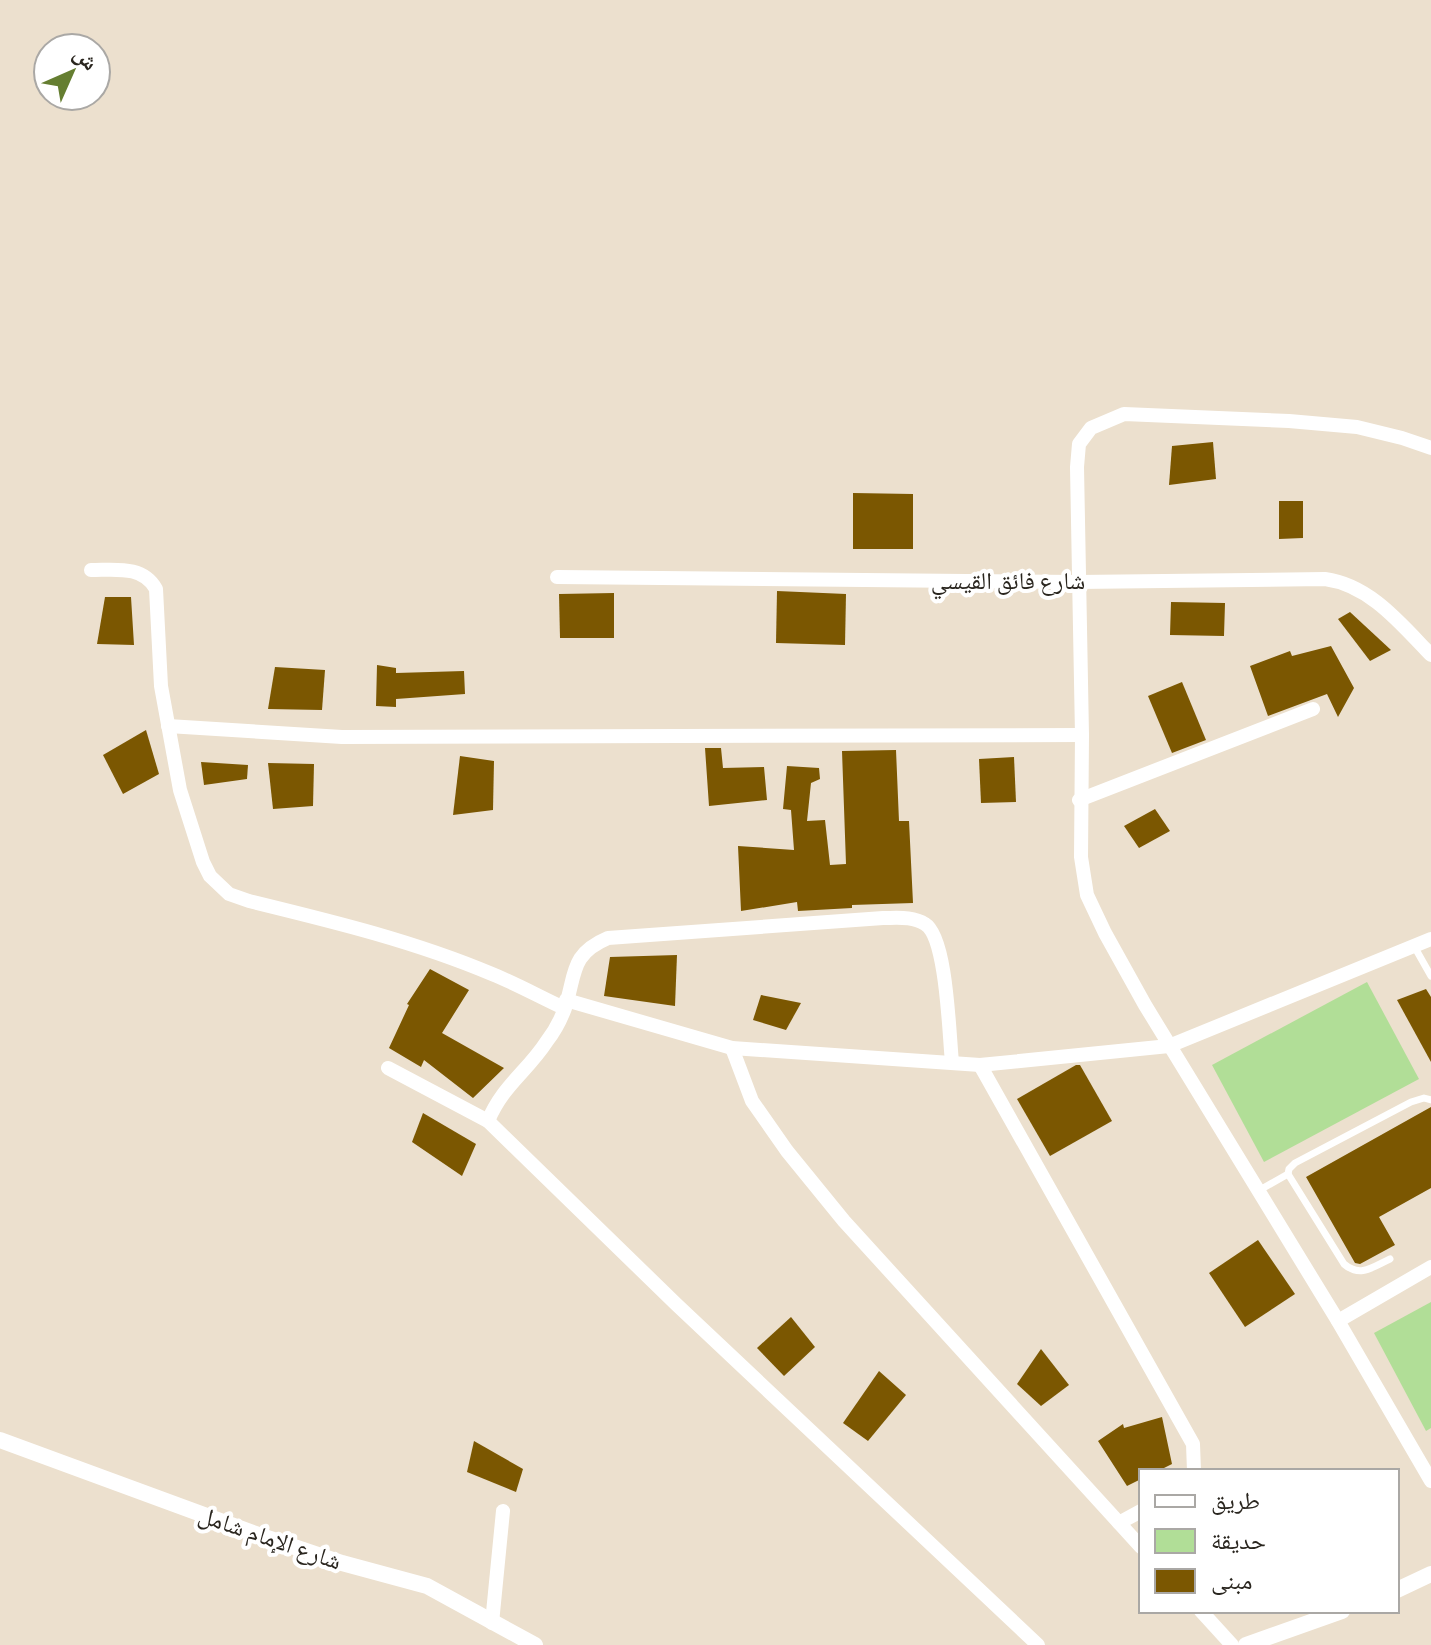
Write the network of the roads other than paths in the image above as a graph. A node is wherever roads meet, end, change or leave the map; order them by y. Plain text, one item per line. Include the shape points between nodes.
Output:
1 (1431, 448) edge
2 (91, 570) dead end
3 (557, 577) dead end
4 (1078, 582) junction
5 (1431, 655) edge
6 (1313, 709) dead end
7 (168, 726) junction
8 (1082, 735) junction
9 (1079, 800) junction
10 (1431, 939) edge
11 (1414, 946) junction
12 (1431, 976) edge
13 (565, 1004) junction
14 (1169, 1046) junction
15 (732, 1048) junction
16 (952, 1062) junction
17 (980, 1065) junction
18 (388, 1068) dead end
19 (1431, 1100) edge
20 (488, 1121) junction
21 (1288, 1174) junction
22 (1258, 1191) junction
23 (1390, 1259) dead end
24 (1431, 1267) edge
25 (1338, 1321) junction
26 (0, 1440) edge
27 (1194, 1469) edge
28 (1431, 1481) edge
29 (503, 1511) dead end
30 (1139, 1512) edge
31 (1119, 1523) junction
32 (1139, 1545) edge
33 (1431, 1574) edge
34 (1399, 1589) edge
35 (1203, 1613) edge
36 (1336, 1613) edge
37 (492, 1623) junction
38 (535, 1645) edge
39 (1038, 1645) edge
40 (1232, 1645) edge
41 (1246, 1645) edge

1 - 4 street via 1330,424 1124,414 1091,428 1079,444
2 - 7 street via 141,573 156,589
3 - 4 street, شارع فائق القيسي
4 - 5 street, شارع فائق القيسي via 1339,581 1382,606
4 - 8 street
6 - 9 street
7 - 8 street via 342,737
7 - 13 street via 180,790 203,862 229,894 397,940
8 - 9 street
9 - 14 street via 1087,895
10 - 11 street
11 - 12 lane
11 - 14 street
13 - 15 street
13 - 16 street via 583,952 608,938 906,918 926,924 938,942
13 - 20 street via 549,1039 501,1094
14 - 17 street
14 - 22 street
15 - 16 street
15 - 31 street via 752,1101 844,1221
16 - 17 street
17 - 27 street via 1193,1444
18 - 20 street
19 - 21 lane via 1411,1102 1295,1163
20 - 39 street
21 - 22 lane
21 - 23 lane via 1352,1271 1361,1273
22 - 25 street
24 - 25 street
25 - 28 street
26 - 37 street, شارع الإمام شامل via 327,1558 427,1586
29 - 37 street
30 - 31 street
31 - 32 street
33 - 34 street
35 - 40 street
36 - 41 street
37 - 38 street, شارع الإمام شامل

